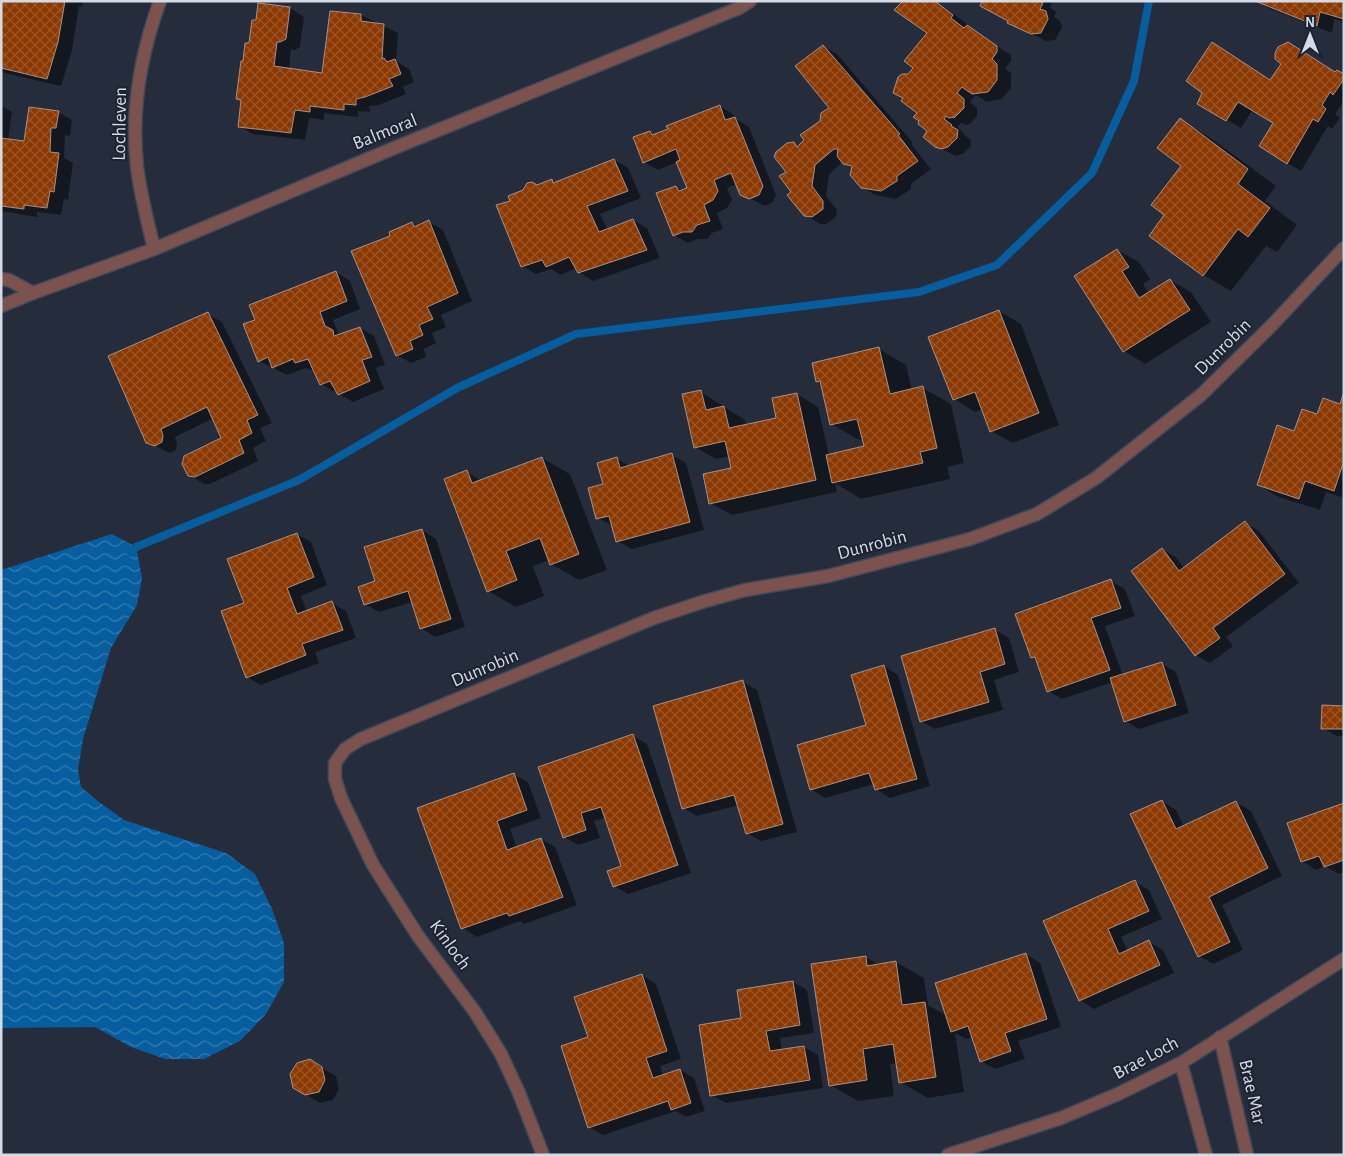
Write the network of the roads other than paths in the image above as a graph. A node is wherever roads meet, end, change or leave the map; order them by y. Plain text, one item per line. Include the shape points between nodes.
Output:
1 (160, 1) edge
2 (750, 1) edge
3 (1344, 248) edge
4 (154, 249) junction
5 (1, 279) edge
6 (33, 293) junction
7 (1, 306) edge
8 (339, 757) joint
9 (1344, 959) edge
10 (1220, 1037) junction
11 (1181, 1063) junction
12 (543, 1155) edge
13 (948, 1155) edge
14 (1206, 1155) edge
15 (1247, 1155) edge

1 - 4 street, Lochleven via 143,60 137,96 136,135 137,167
2 - 4 street, Balmoral
3 - 8 street, Dunrobin via 1201,395 1096,478 1037,514 970,539 828,576 745,590 654,618 361,739
4 - 6 street, Balmoral
5 - 6 street
6 - 7 street, Balmoral
8 - 12 street, Kinloch via 335,763 335,779 373,865 418,936 476,1012 501,1054
9 - 10 street, Brae Loch
10 - 11 street, Brae Loch
10 - 15 street, Brae Mar
11 - 13 street, Brae Loch via 1061,1118
11 - 14 street

